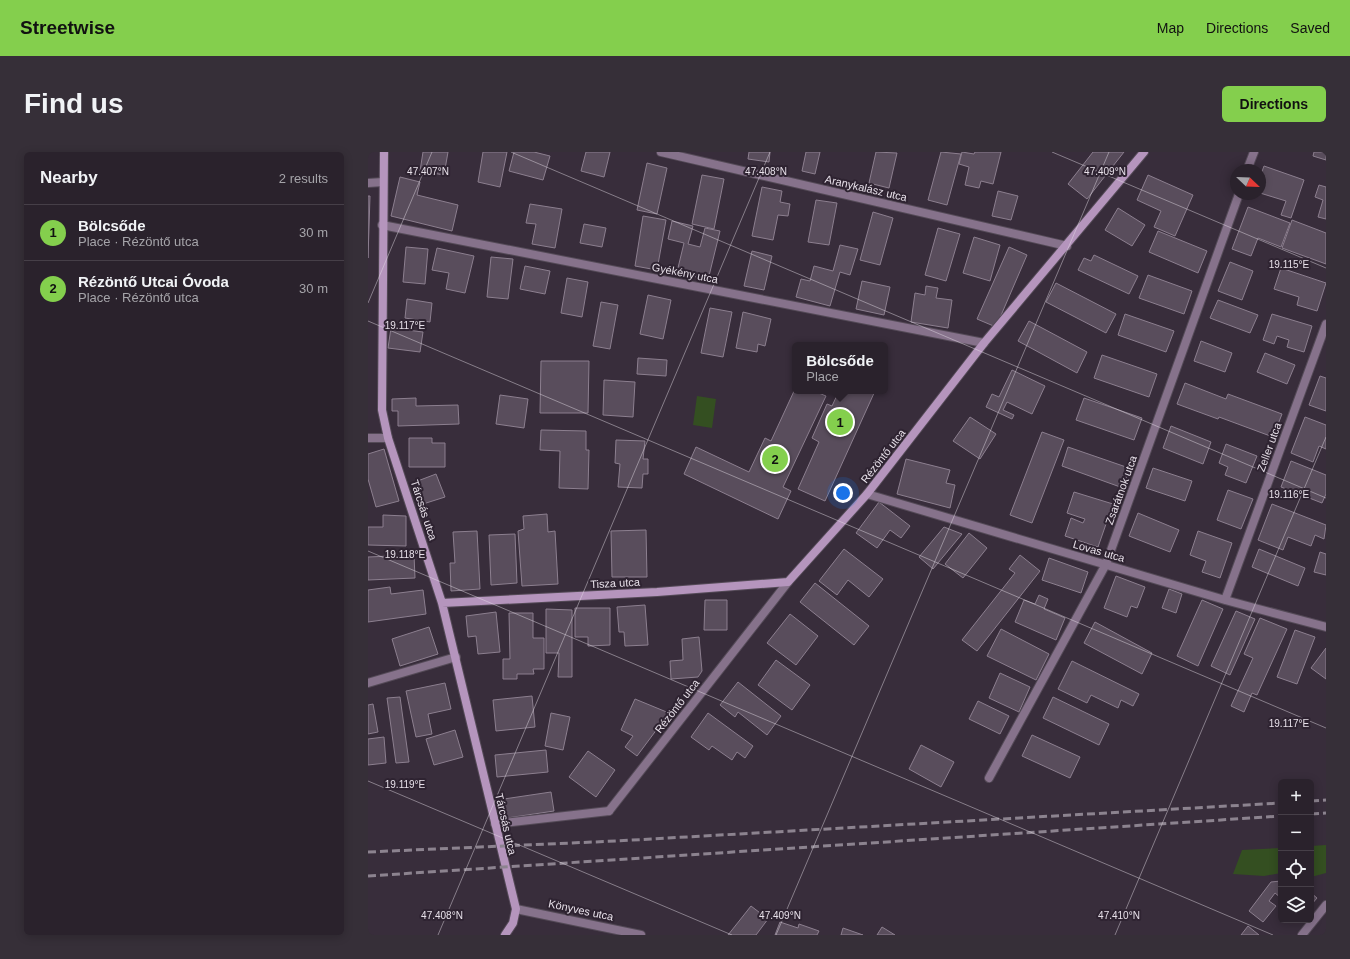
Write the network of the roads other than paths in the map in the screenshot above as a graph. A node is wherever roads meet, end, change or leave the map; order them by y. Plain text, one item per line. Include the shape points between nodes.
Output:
1 (384, 152) edge
2 (661, 152) edge
3 (1144, 152) edge
4 (1254, 152) edge
5 (1249, 164) edge
6 (383, 182) junction
7 (368, 183) edge
8 (1237, 200) edge
9 (382, 225) junction
10 (1067, 246) junction
11 (1326, 324) edge
12 (984, 343) junction
13 (368, 438) edge
14 (388, 438) junction
15 (867, 494) junction
16 (1106, 564) junction
17 (788, 582) junction
18 (1225, 600) junction
19 (442, 603) junction
20 (1326, 627) edge
21 (456, 657) junction
22 (368, 683) edge
23 (989, 778) dead end
24 (495, 824) junction
25 (1326, 905) edge
26 (516, 909) junction
27 (505, 935) edge
28 (640, 935) edge
29 (1302, 935) edge

1 - 6 main road, Tárcsás utca
2 - 10 street, Aranykalász utca
3 - 10 main road, Rézöntő utca
4 - 5 street
6 - 7 street
6 - 9 main road, Tárcsás utca
8 - 16 street, Zsarátnok utca
9 - 12 street, Gyékény utca
9 - 14 main road, Tárcsás utca via 382,410
10 - 12 main road, Rézöntő utca
11 - 18 street, Zeller utca
12 - 15 main road, Rézöntő utca
13 - 14 street
14 - 19 main road, Tárcsás utca
15 - 16 street, Lovas utca
15 - 17 main road, Rézöntő utca
16 - 18 street, Lovas utca
16 - 23 street, Zsarátnok utca
17 - 19 main road, Tisza utca via 657,592
17 - 24 street, Rézöntő utca via 610,811
18 - 20 street, Lovas utca
19 - 21 main road, Tárcsás utca
21 - 22 street
21 - 24 main road, Tárcsás utca
24 - 26 main road, Tárcsás utca
25 - 29 street
26 - 27 main road via 513,923
26 - 28 street, Könyves utca

